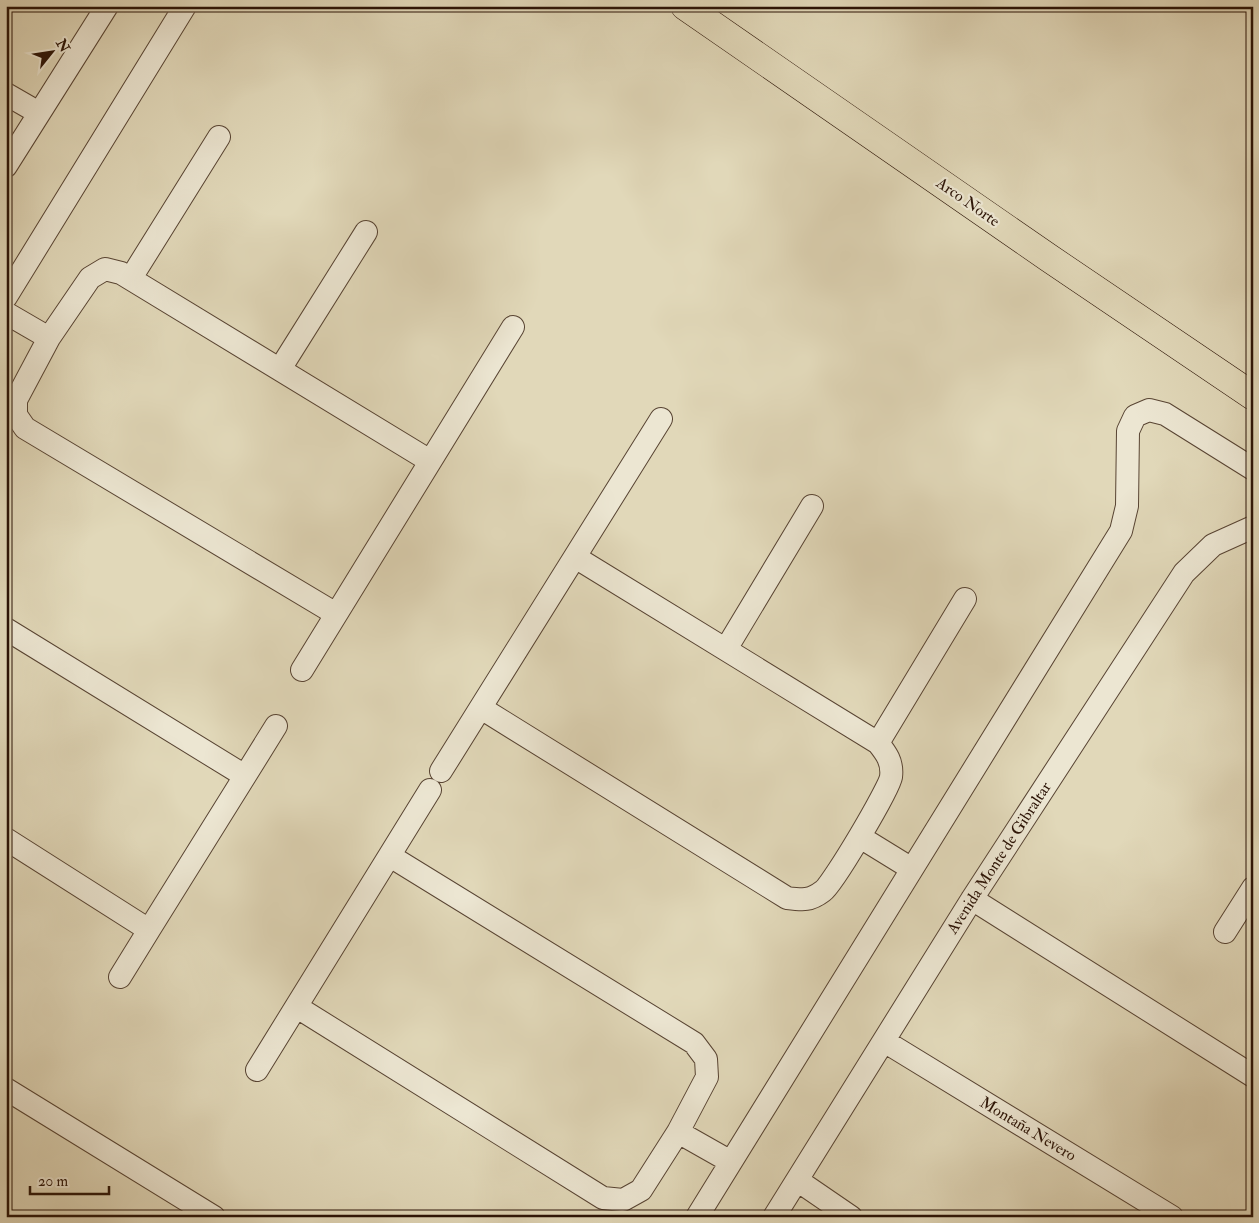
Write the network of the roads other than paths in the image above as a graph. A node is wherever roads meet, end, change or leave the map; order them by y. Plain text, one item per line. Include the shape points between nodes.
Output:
1 (106, 6) edge
2 (185, 6) edge
3 (685, 6) edge
4 (11, 97) edge
5 (39, 113) junction
6 (219, 137) dead end
7 (6, 166) edge
8 (366, 232) dead end
9 (131, 278) junction
10 (6, 297) edge
11 (6, 312) edge
12 (512, 326) dead end
13 (49, 338) junction
14 (280, 369) junction
15 (1253, 396) edge
16 (661, 419) dead end
17 (430, 461) junction
18 (1253, 468) edge
19 (812, 506) dead end
20 (1253, 528) edge
21 (575, 557) junction
22 (965, 599) dead end
23 (336, 614) junction
24 (6, 629) edge
25 (726, 649) junction
26 (302, 670) dead end
27 (481, 708) junction
28 (276, 726) dead end
29 (878, 742) junction
30 (442, 771) dead end
31 (244, 776) junction
32 (430, 790) dead end
33 (860, 837) junction
34 (6, 839) edge
35 (390, 856) junction
36 (912, 869) junction
37 (1253, 888) edge
38 (972, 899) junction
39 (149, 930) junction
40 (1225, 932) dead end
41 (120, 977) dead end
42 (296, 1007) junction
43 (884, 1041) junction
44 (257, 1070) dead end
45 (1253, 1076) edge
46 (6, 1089) edge
47 (678, 1132) junction
48 (731, 1162) junction
49 (797, 1180) junction
50 (214, 1217) edge
51 (697, 1217) edge
52 (774, 1217) edge
53 (851, 1217) edge
54 (1172, 1217) edge

1 - 5 street
2 - 10 street
3 - 15 main road, Arco Norte
4 - 5 street
5 - 7 street
6 - 9 street
8 - 14 street
9 - 13 street via 105,269 90,278
9 - 14 street
11 - 13 street
12 - 17 street
13 - 23 street via 16,400 16,415 25,428
14 - 17 street
16 - 21 street
17 - 23 street
18 - 36 street via 1165,414 1149,410 1136,416 1128,431 1127,506 1121,531
19 - 25 street
20 - 38 street, Avenida Monte de Gibraltar via 1213,545 1184,572
21 - 25 street
21 - 27 street
22 - 29 street
23 - 26 street
24 - 31 street
25 - 29 street
27 - 30 street
27 - 33 street via 788,898 808,900 825,890
28 - 31 street
29 - 33 street via 890,759 891,778
31 - 39 street
32 - 35 street
33 - 36 street
34 - 39 street
35 - 42 street
35 - 47 street via 694,1043 706,1059 707,1077
36 - 48 street
37 - 40 street
38 - 43 street, Avenida Monte de Gibraltar
38 - 45 street
39 - 41 street
42 - 44 street
42 - 47 street via 603,1198 623,1200 641,1190
43 - 49 street, Avenida Monte de Gibraltar
43 - 54 street, Montaña Nevero
46 - 50 street
47 - 48 street
48 - 51 street
49 - 52 street, Avenida Monte de Gibraltar
49 - 53 street

